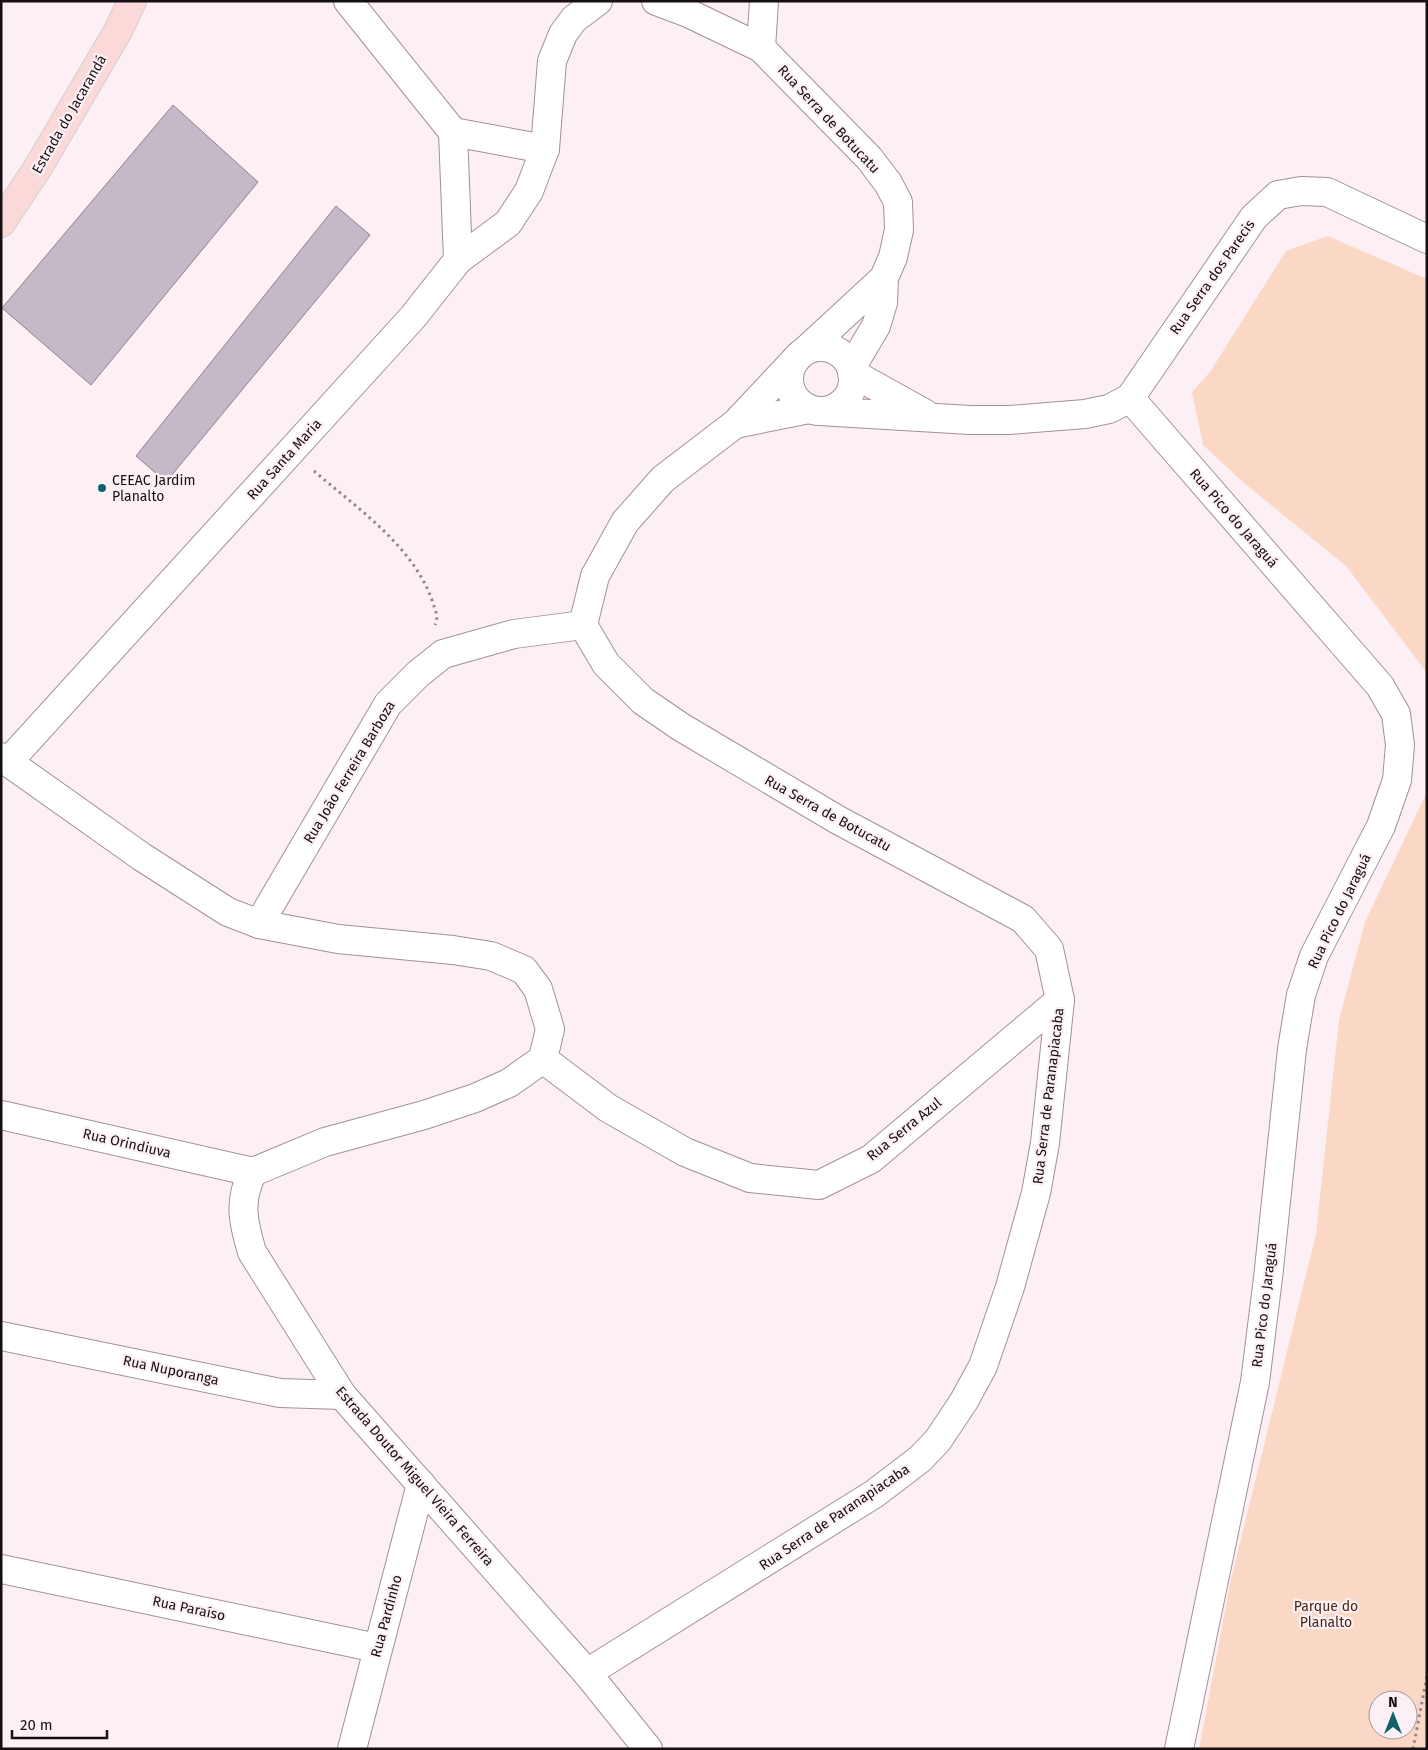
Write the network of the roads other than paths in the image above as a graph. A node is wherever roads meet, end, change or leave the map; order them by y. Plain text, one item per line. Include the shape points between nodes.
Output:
1 (132, 1) edge
2 (348, 1) edge
3 (598, 1) edge
4 (656, 1) edge
5 (764, 1) edge
6 (761, 48) junction
7 (453, 132) junction
8 (545, 149) junction
9 (1, 223) edge
10 (1427, 239) edge
11 (458, 260) junction
12 (884, 278) junction
13 (801, 354) junction
14 (852, 370) junction
15 (1130, 398) junction
16 (814, 410) junction
17 (930, 416) junction
18 (735, 424) junction
19 (583, 625) junction
20 (5, 759) edge
21 (259, 924) junction
22 (1060, 1000) junction
23 (543, 1059) junction
24 (4, 1112) edge
25 (253, 1172) junction
26 (1, 1336) edge
27 (342, 1395) junction
28 (421, 1484) junction
29 (1, 1569) edge
30 (377, 1648) junction
31 (587, 1672) junction
32 (352, 1749) edge
33 (648, 1749) edge
34 (1179, 1749) edge

1 - 9 main road, Estrada do Jacarandá via 118,31 37,169
2 - 7 street
3 - 8 street, Rua Santa Maria via 574,19 563,34 552,61
4 - 6 street, Rua Serra de Botucatu via 688,12
5 - 6 street
6 - 12 street, Rua Serra de Botucatu via 869,158 898,202 900,230
7 - 8 street
7 - 11 street
8 - 11 street, Rua Santa Maria via 528,191 508,223
10 - 15 street, Rua Serra dos Parecis via 1327,192 1301,191 1278,195 1254,217
11 - 20 street, Rua Santa Maria via 413,317 292,451
12 - 13 street, Rua Serra de Botucatu
12 - 14 street, Rua Serra de Botucatu via 883,303 876,326
13 - 14 street via 816,348 836,351
13 - 16 street via 788,376 789,386 793,396
13 - 18 street
14 - 16 street via 853,384 849,396 831,410
14 - 17 street
15 - 17 street via 1109,409 1085,414 1009,420
15 - 34 street, Rua Pico do Jaraguá via 1380,686 1396,714 1400,745 1398,780 1382,826 1314,956 1301,995 1292,1049 1255,1382
16 - 17 street
16 - 18 street
18 - 19 street via 663,479 625,522 594,576
19 - 21 street, Rua João Ferreira Barboza via 478,643 443,654 418,674 388,704
19 - 22 street, Rua Serra de Botucatu via 606,664 644,700 681,727 838,820 1023,919 1049,949
20 - 21 street via 142,857 228,912
21 - 23 street via 338,939 491,956 524,970 538,989 550,1029
22 - 23 street, Rua Serra Azul via 871,1159 820,1185 750,1178 685,1152 608,1108
22 - 31 street, Rua Serra de Paranapiacaba via 1045,1143 1036,1193 1010,1287 983,1366 938,1440 920,1460 874,1494
23 - 25 street via 509,1083 475,1098 325,1142
24 - 25 street, Rua Orindiuva
25 - 27 street, Estrada Doutor Miguel Vieira Ferreira via 244,1189 243,1208 245,1231 252,1252
26 - 27 street, Rua Nuporanga via 280,1393
27 - 28 street, Estrada Doutor Miguel Vieira Ferreira
28 - 30 street, Rua Pardinho
28 - 31 street, Estrada Doutor Miguel Vieira Ferreira
29 - 30 street, Rua Paraíso
30 - 32 street, Rua Pardinho
31 - 33 street, Estrada Doutor Miguel Vieira Ferreira

